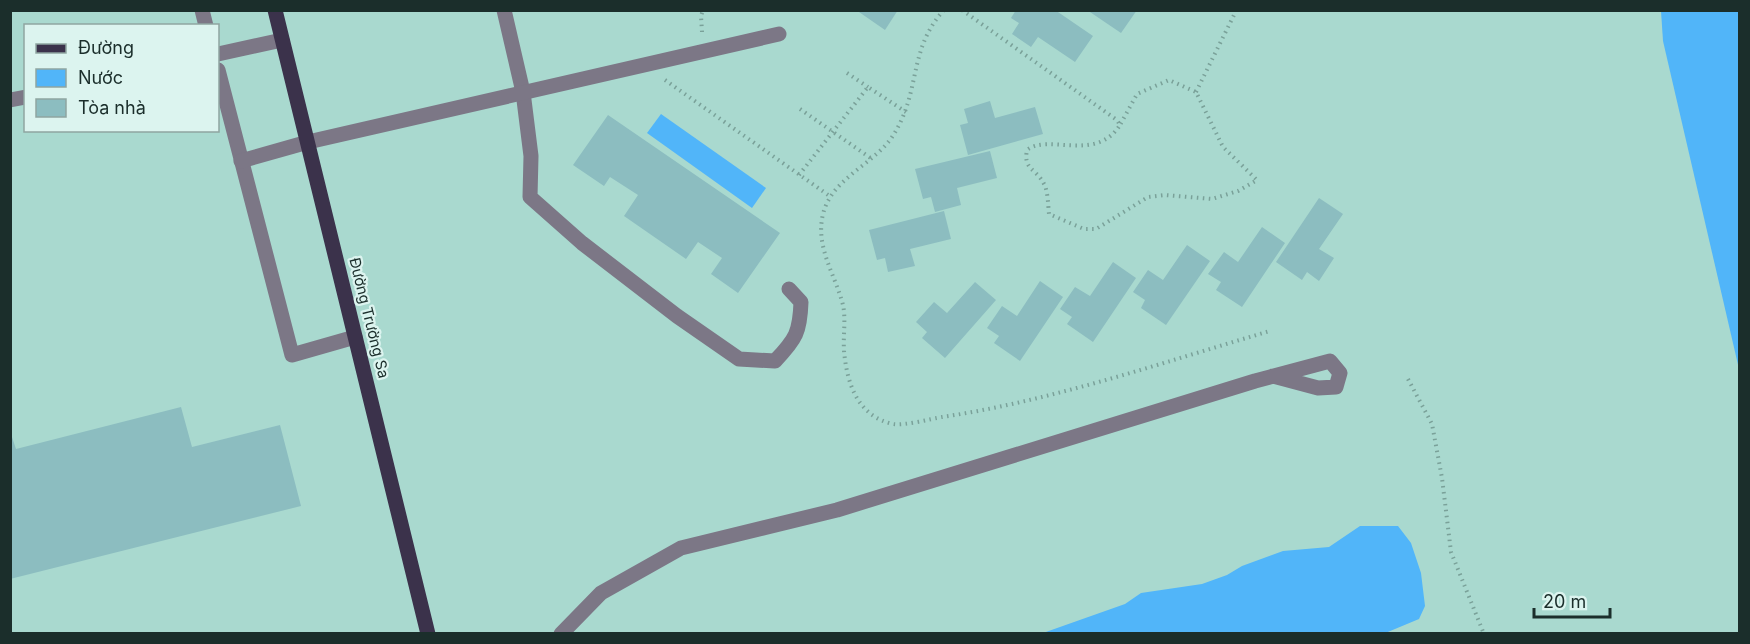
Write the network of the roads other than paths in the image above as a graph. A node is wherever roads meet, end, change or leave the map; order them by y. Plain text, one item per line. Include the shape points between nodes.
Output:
1 (275, 10) edge
2 (504, 10) edge
3 (779, 34) dead end
4 (282, 40) junction
5 (219, 54) edge
6 (219, 74) edge
7 (523, 92) junction
8 (308, 142) junction
9 (241, 161) junction
10 (789, 289) dead end
11 (355, 337) junction
12 (1273, 376) dead end
13 (428, 633) edge
14 (561, 633) edge

1 - 4 main road, Đường Trường Sa
2 - 7 street
3 - 7 street
4 - 5 street
4 - 8 main road, Đường Trường Sa
6 - 9 street
7 - 8 street
7 - 10 street via 531,156 530,197 582,243 677,316 739,359 776,361 792,343 800,324 801,303
8 - 9 street
8 - 11 main road, Đường Trường Sa
9 - 11 street via 291,355
11 - 13 main road, Đường Trường Sa
12 - 14 street via 837,510 681,548 601,593

